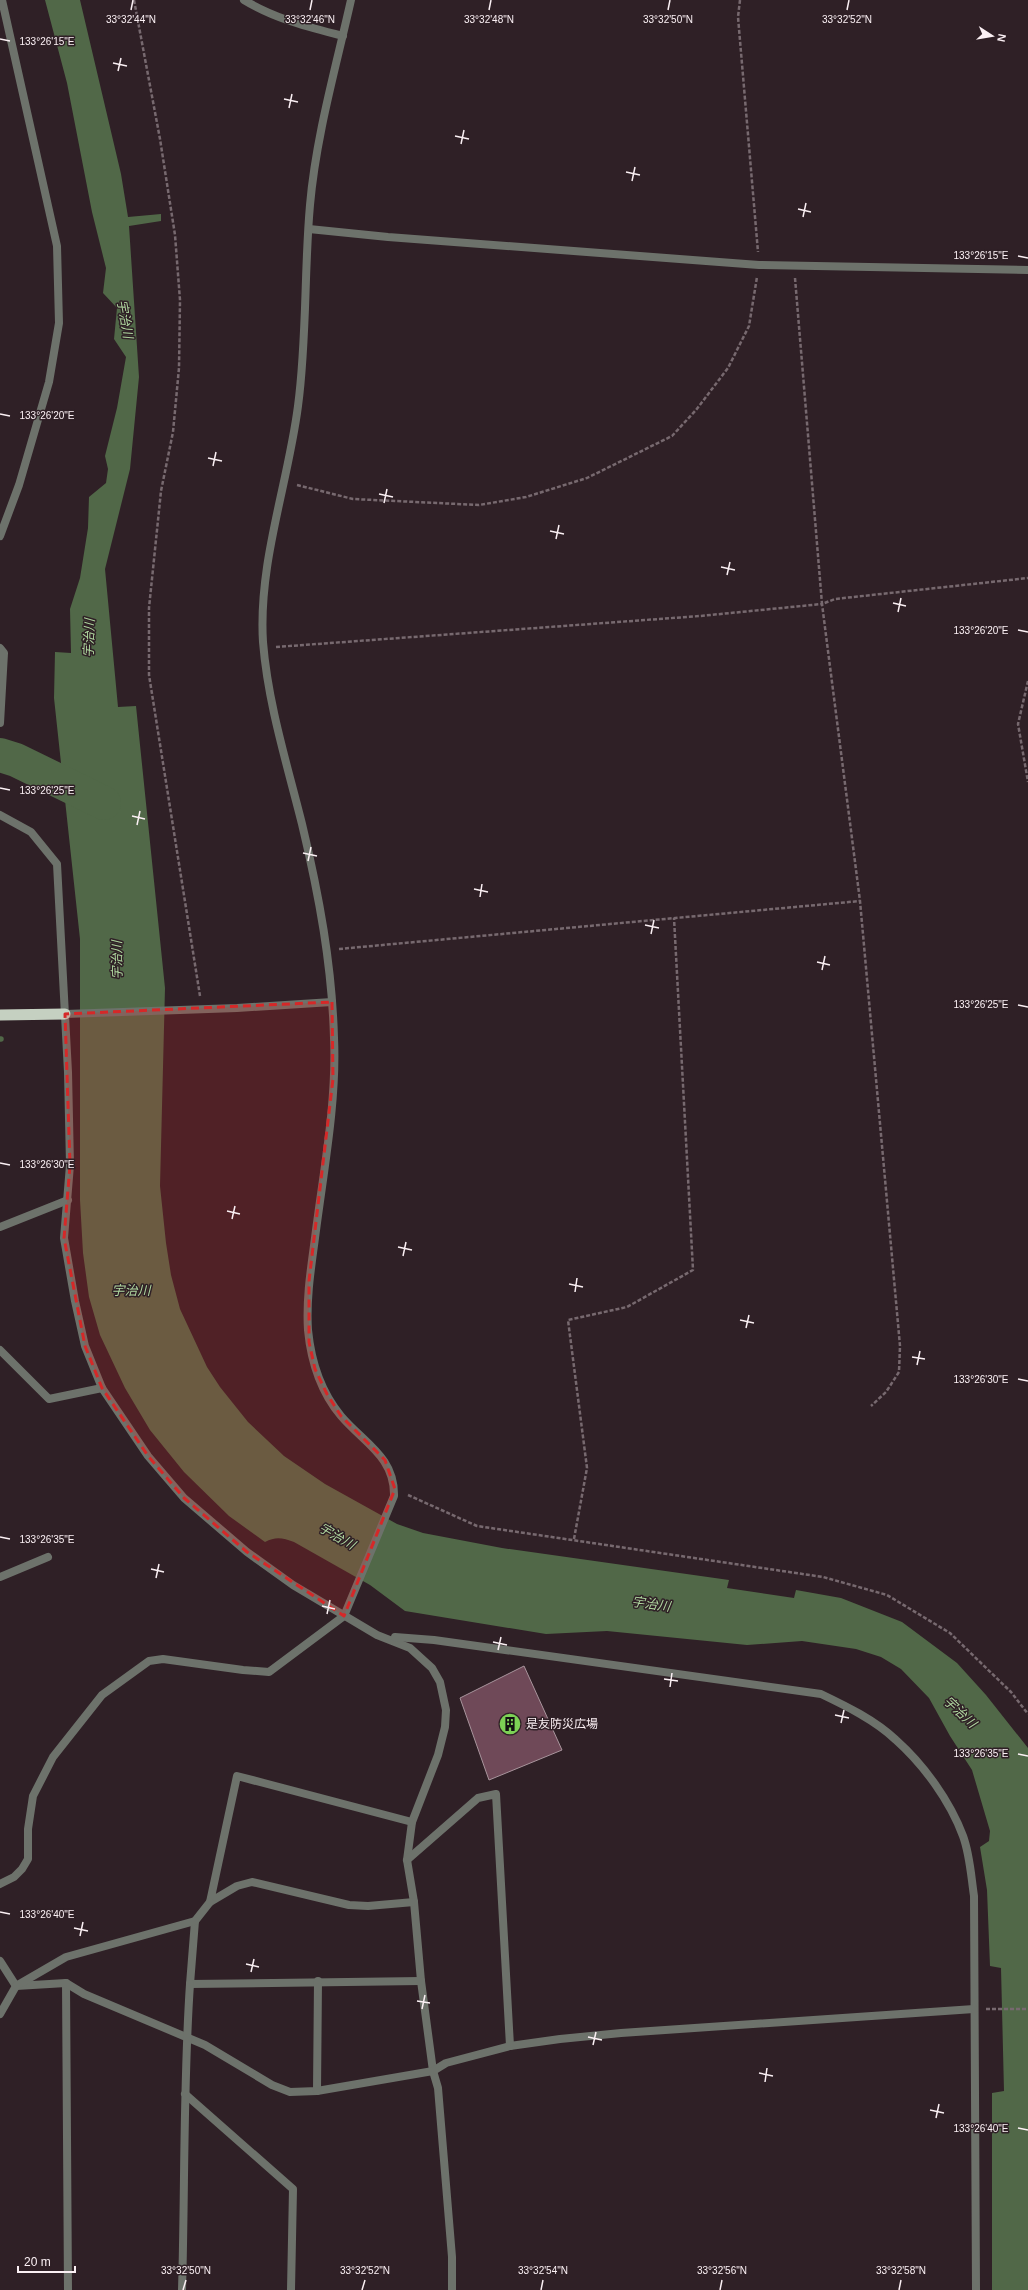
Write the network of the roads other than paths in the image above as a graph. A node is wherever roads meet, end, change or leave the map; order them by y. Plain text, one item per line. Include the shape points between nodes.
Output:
1 (2, 0) edge
2 (244, 0) edge
3 (351, 0) edge
4 (343, 36) junction
5 (309, 229) junction
6 (1028, 270) edge
7 (0, 536) edge
8 (0, 648) edge
9 (0, 723) edge
10 (0, 815) edge
11 (332, 1002) junction
12 (65, 1014) junction
13 (0, 1015) edge
14 (68, 1200) junction
15 (0, 1227) edge
16 (0, 1350) edge
17 (3, 1359) edge
18 (102, 1388) junction
19 (48, 1557) dead end
20 (0, 1577) edge
21 (344, 1616) junction
22 (376, 1634) junction
23 (412, 1822) junction
24 (407, 1860) junction
25 (0, 1884) edge
26 (210, 1902) junction
27 (414, 1902) junction
28 (195, 1921) junction
29 (0, 1961) edge
30 (318, 1981) junction
31 (421, 1981) junction
32 (66, 1983) junction
33 (190, 1984) junction
34 (16, 1986) junction
35 (978, 2009) junction
36 (0, 2014) edge
37 (186, 2037) junction
38 (510, 2046) junction
39 (433, 2071) junction
40 (317, 2091) junction
41 (185, 2094) junction
42 (68, 2290) edge
43 (182, 2290) edge
44 (291, 2290) edge
45 (452, 2290) edge
46 (976, 2290) edge

1 - 7 street via 57,246 59,323 49,382 19,485
2 - 4 street via 283,19
3 - 4 street
4 - 5 street via 321,135 311,197
5 - 6 street via 759,265
5 - 11 street via 298,410 266,579 263,602 264,648 277,726 320,904
8 - 9 street via 4,653
10 - 12 street via 31,832 57,864
11 - 12 street
11 - 21 street via 335,1043 329,1124 309,1281 309,1342 315,1369 327,1394 341,1416 385,1460 394,1493
12 - 13 highway
12 - 14 street via 69,1114
14 - 15 street
14 - 18 street via 64,1238 73,1294 85,1346
16 - 17 street
17 - 18 street via 50,1399
18 - 21 street via 148,1456 184,1498 246,1552 293,1586
19 - 20 street
21 - 22 street
21 - 25 street via 269,1672 163,1659 149,1661 102,1695 53,1757 33,1796 28,1829 28,1859 14,1877
22 - 23 street via 410,1648 432,1668 440,1682 446,1710 438,1755
22 - 35 street via 820,1694 848,1708 895,1739 925,1772 950,1808 963,1837 974,1896
23 - 24 street
23 - 26 street via 237,1776
24 - 27 street
24 - 38 street via 478,1798 496,1794
26 - 27 street via 238,1886 252,1882 349,1905
26 - 28 street
27 - 31 street
28 - 33 street
28 - 34 street via 66,1957
29 - 34 street
30 - 31 street
30 - 33 street
30 - 40 street
31 - 39 street
32 - 34 street
32 - 37 street via 84,1994
32 - 42 street
33 - 37 street
34 - 36 street
35 - 38 street via 621,2033
35 - 46 street
37 - 40 street via 205,2045 272,2085 290,2092
37 - 41 street
38 - 39 street via 446,2063
39 - 40 street
39 - 45 street via 438,2088 452,2257
41 - 43 street
41 - 44 street via 293,2189

